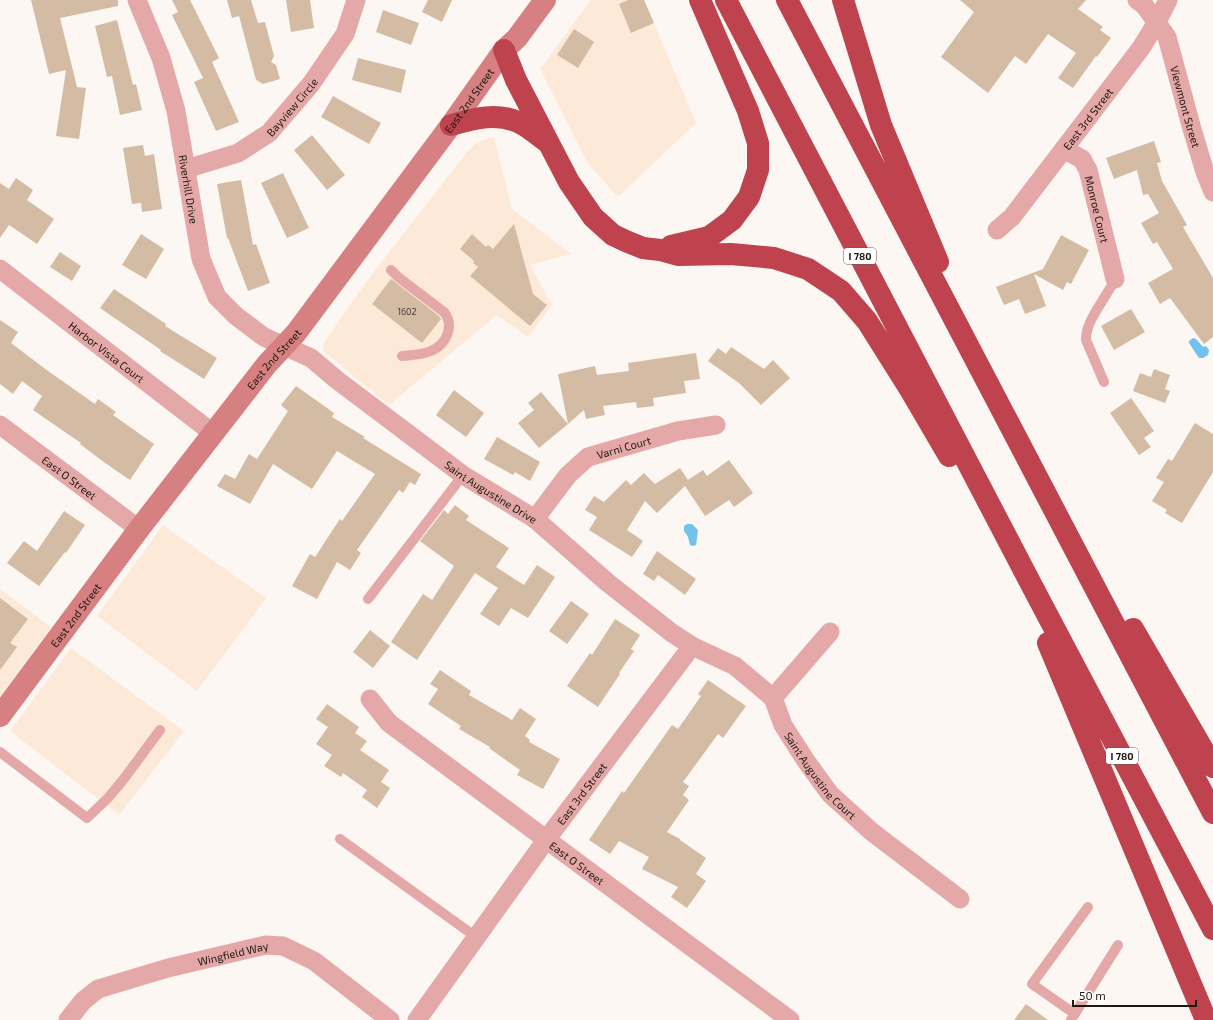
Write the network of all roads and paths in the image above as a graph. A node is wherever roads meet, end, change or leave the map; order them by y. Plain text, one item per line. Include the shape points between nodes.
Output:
1 (137, 0) edge
2 (356, 0) edge
3 (545, 0) edge
4 (700, 0) edge
5 (726, 0) edge
6 (787, 0) edge
7 (843, 0) edge
8 (1137, 0) edge
9 (1168, 0) edge
10 (1157, 22) junction
11 (504, 50) junction
12 (451, 125) junction
13 (548, 143) junction
14 (1064, 150) junction
15 (186, 169) junction
16 (1213, 192) edge
17 (997, 230) dead end
18 (660, 250) junction
19 (0, 269) edge
20 (391, 270) dead end
21 (1115, 279) joint
22 (962, 333) junction
23 (284, 345) junction
24 (402, 356) dead end
25 (1104, 382) dead end
26 (716, 424) dead end
27 (0, 425) edge
28 (214, 434) junction
29 (463, 475) junction
30 (994, 513) junction
31 (535, 519) junction
32 (1062, 524) junction
33 (139, 529) junction
34 (1031, 584) junction
35 (368, 599) dead end
36 (830, 632) dead end
37 (692, 646) junction
38 (773, 698) junction
39 (370, 699) dead end
40 (0, 716) edge
41 (160, 730) dead end
42 (0, 752) edge
43 (1213, 767) edge
44 (1213, 813) edge
45 (340, 839) dead end
46 (546, 840) junction
47 (960, 899) dead end
48 (1088, 907) dead end
49 (1213, 929) edge
50 (476, 937) junction
51 (1118, 945) dead end
52 (1073, 1017) edge
53 (68, 1020) edge
54 (390, 1020) edge
55 (417, 1020) edge
56 (790, 1020) edge
57 (1206, 1020) edge

1 - 15 street, Riverhill Drive via 161,58 176,111
2 - 15 street, Bayview Circle via 345,34 311,84 269,133 238,153
3 - 11 main road, East 2nd Street via 517,38
4 - 18 highway via 748,111 758,143 758,170 749,197 732,220 709,237
5 - 30 highway, I 780
6 - 22 highway
7 - 22 highway via 881,125 934,250
8 - 10 street, Viewmont Street
9 - 10 street, East 3rd Street
10 - 14 street, East 3rd Street via 1141,48
10 - 16 street, Viewmont Street via 1167,37 1192,129
11 - 12 main road, East 2nd Street
11 - 13 highway
12 - 13 highway via 472,119 503,117 519,122
12 - 23 main road, East 2nd Street via 296,333
13 - 18 highway via 569,182 593,217 613,234 628,242 643,248
14 - 17 street, East 3rd Street via 1012,217
14 - 21 street, Monroe Court via 1082,159 1088,170
15 - 23 street, Riverhill Drive via 201,259 217,297 258,333
18 - 30 highway via 678,255 731,254 774,258 808,269 841,291 867,321 956,469
19 - 28 street, Harbor Vista Court
20 - 24 lane via 444,312 448,318 449,326 441,345 430,352
21 - 25 lane via 1085,334
22 - 32 highway
23 - 28 main road, East 2nd Street
23 - 29 street, Saint Augustine Drive via 311,358
26 - 31 street, Varni Court via 678,431 588,458 568,475
27 - 33 street, East O Street
28 - 33 main road, East 2nd Street
29 - 31 street, Saint Augustine Drive
29 - 35 lane
30 - 34 highway, I 780
31 - 37 street, Saint Augustine Drive via 608,583
32 - 43 highway via 1119,605
32 - 44 highway
33 - 40 main road, East 2nd Street
34 - 49 highway, I 780
34 - 57 highway via 1049,646
36 - 38 street
37 - 38 street, Saint Augustine Court via 735,666
37 - 46 street, East 3rd Street
38 - 47 street, Saint Augustine Court via 783,725 830,794 872,832
39 - 46 street, East O Street via 388,723
41 - 42 lane via 123,780 87,818
45 - 50 lane
46 - 50 street, East 3rd Street
46 - 56 street, East O Street
48 - 52 lane via 1032,984
50 - 55 street, East 3rd Street
51 - 52 lane
53 - 54 street, Wingfield Way via 83,1001 98,989 168,968 266,944 283,946 314,962

